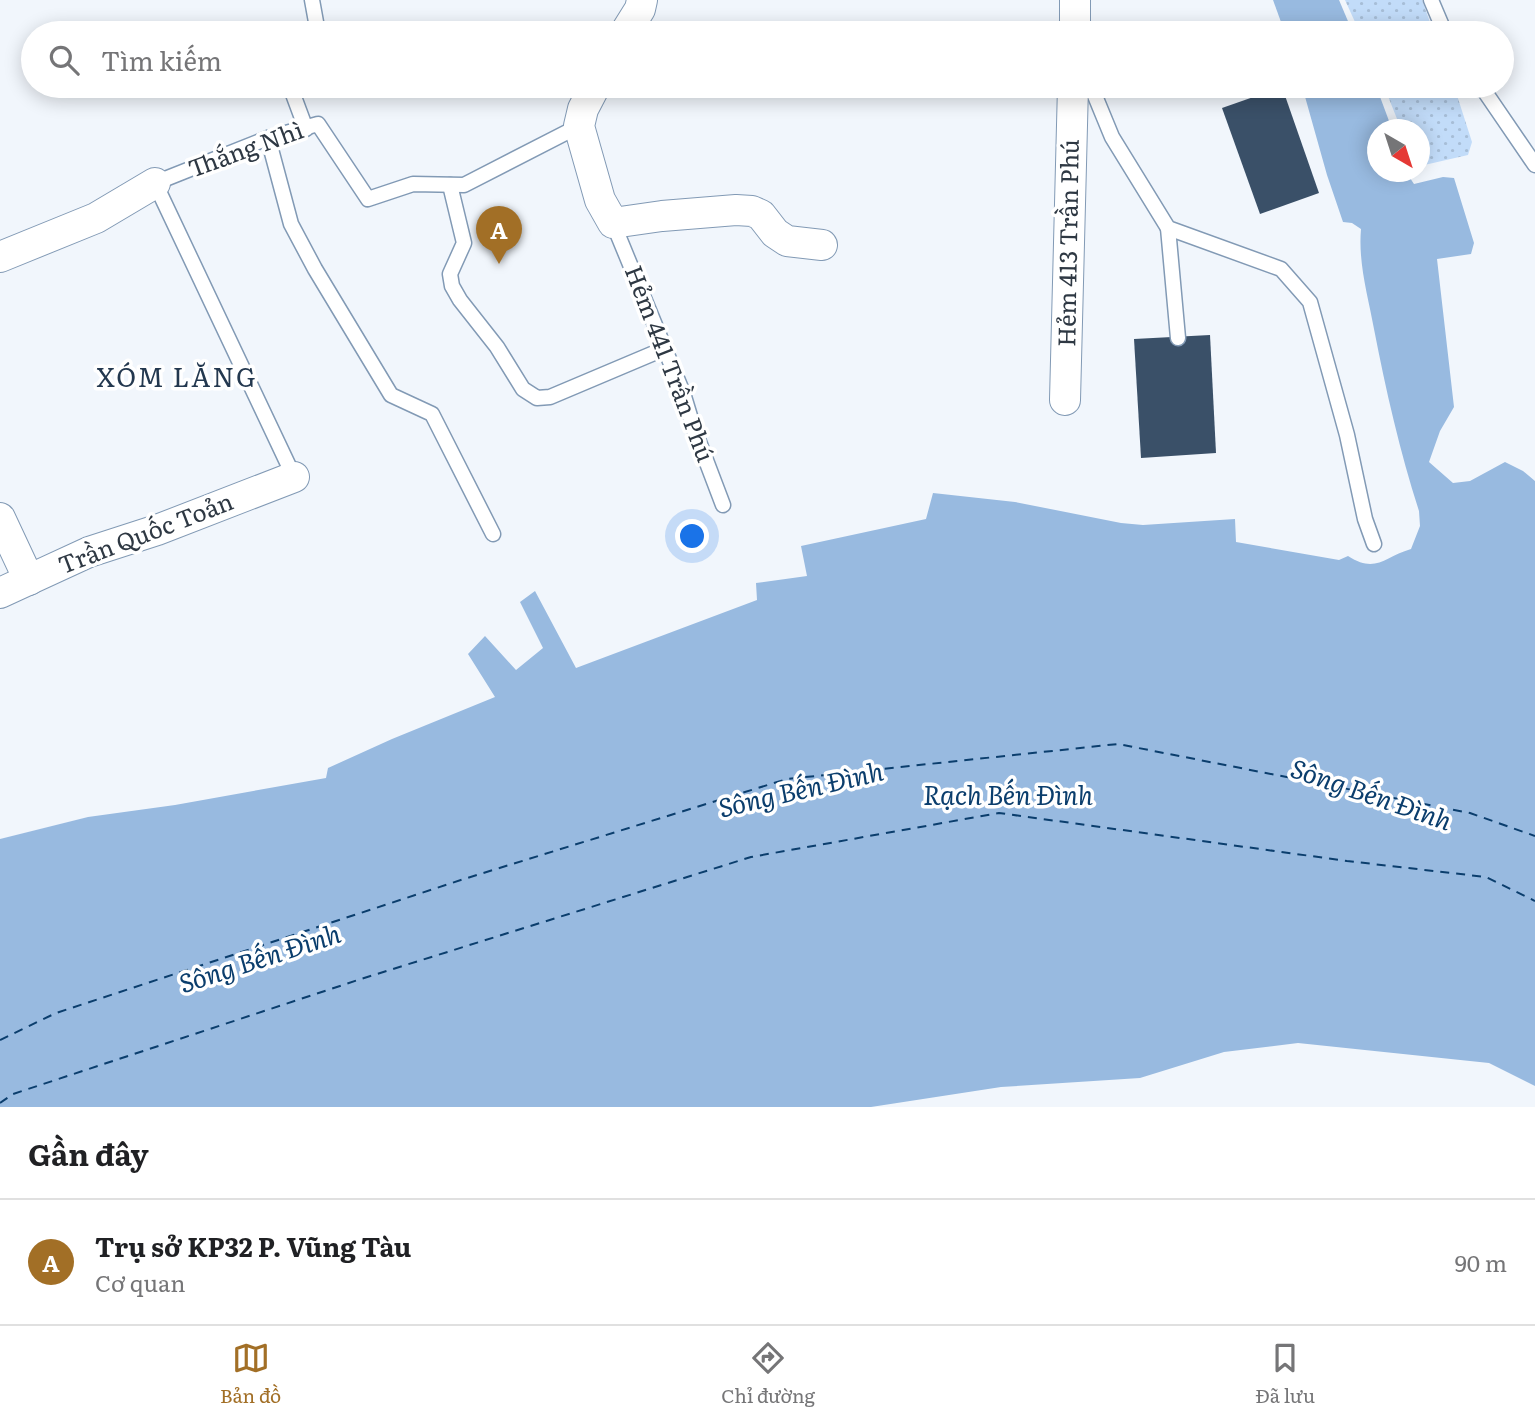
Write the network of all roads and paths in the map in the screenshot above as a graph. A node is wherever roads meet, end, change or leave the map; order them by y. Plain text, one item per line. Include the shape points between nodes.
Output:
1 (312, 0) edge
2 (642, 0) edge
3 (1432, 0) edge
4 (316, 21) edge
5 (632, 21) edge
6 (1441, 21) edge
7 (294, 98) edge
8 (589, 98) edge
9 (1073, 98) edge
10 (1096, 98) edge
11 (1489, 98) edge
12 (579, 126) junction
13 (306, 129) junction
14 (268, 138) junction
15 (1535, 165) edge
16 (155, 183) junction
17 (450, 185) junction
18 (613, 223) junction
19 (1168, 228) junction
20 (822, 245) dead end
21 (0, 257) edge
22 (1178, 338) dead end
23 (666, 348) junction
24 (1065, 400) dead end
25 (294, 477) joint
26 (723, 505) dead end
27 (0, 518) edge
28 (493, 534) dead end
29 (1374, 544) dead end
30 (29, 580) junction
31 (0, 593) edge

1 - 4 lane
2 - 5 street
3 - 6 lane
7 - 13 lane
8 - 12 street
9 - 24 street, Hẻm 413 Trần Phú
10 - 19 lane via 1112,136
11 - 15 lane
12 - 17 lane, Thắng Nhì via 464,185
12 - 18 street via 600,200
13 - 14 lane, Thắng Nhì
13 - 17 lane, Thắng Nhì via 318,124 368,199 414,184
14 - 16 lane, Thắng Nhì
14 - 28 lane via 291,224 315,269 391,395 432,414
16 - 21 street, Thắng Nhì via 96,218
16 - 25 lane
17 - 23 lane via 464,243 450,274 452,286 523,389 537,398 550,397
18 - 20 street via 752,211 788,242
18 - 23 lane, Hẻm 441 Trần Phú
19 - 22 lane
19 - 29 lane via 1281,269 1310,302
23 - 26 lane, Hẻm 441 Trần Phú
25 - 30 street, Trần Quốc Toản via 89,552
27 - 30 street
30 - 31 street, Trần Quốc Toản

